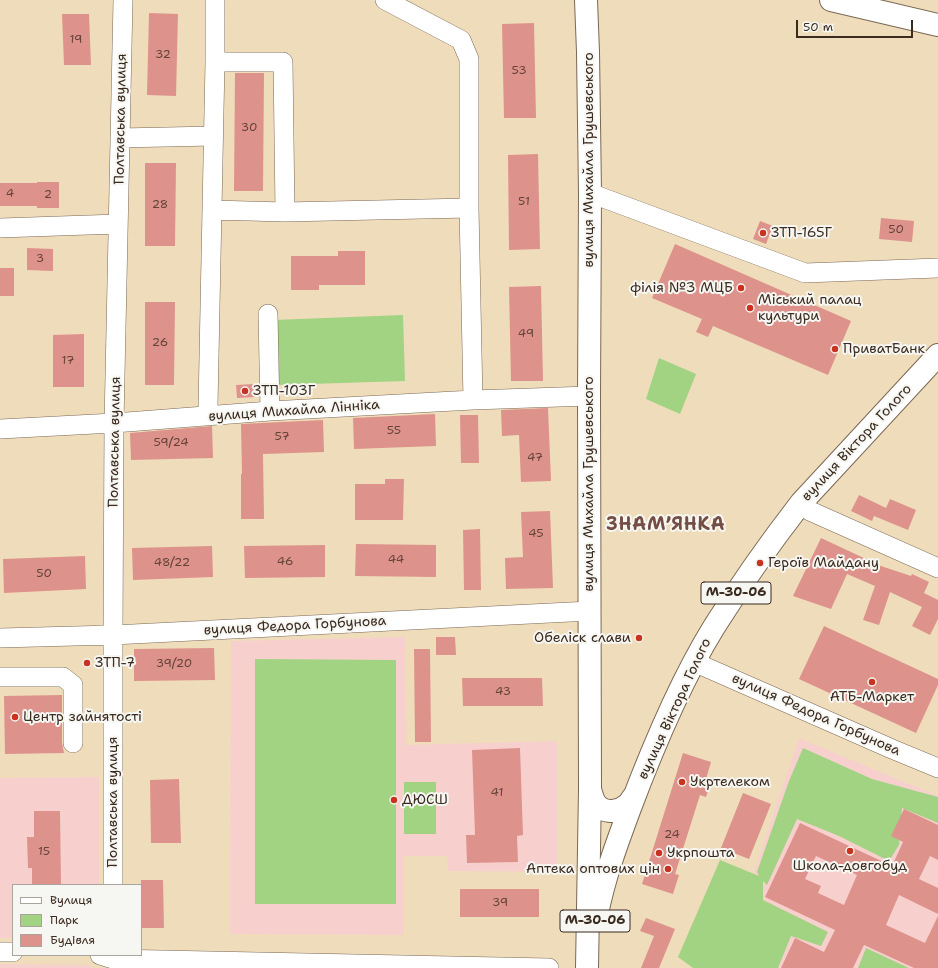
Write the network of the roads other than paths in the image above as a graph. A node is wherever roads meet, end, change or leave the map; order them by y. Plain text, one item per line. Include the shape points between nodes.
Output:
1 (124, 0) edge
2 (215, 0) edge
3 (385, 0) edge
4 (586, 0) edge
5 (831, 0) edge
6 (938, 25) edge
7 (215, 62) junction
8 (213, 136) junction
9 (120, 138) junction
10 (590, 193) junction
11 (469, 208) junction
12 (212, 210) junction
13 (285, 212) junction
14 (118, 224) junction
15 (0, 228) edge
16 (938, 268) edge
17 (268, 314) dead end
18 (936, 361) edge
19 (589, 396) junction
20 (473, 400) junction
21 (208, 406) dead end
22 (270, 411) junction
23 (114, 423) junction
24 (0, 429) edge
25 (802, 503) junction
26 (938, 568) edge
27 (590, 612) junction
28 (113, 635) junction
29 (0, 638) edge
30 (694, 662) junction
31 (0, 677) edge
32 (73, 743) dead end
33 (938, 768) edge
34 (590, 789) junction
35 (635, 794) junction
36 (607, 876) joint
37 (113, 884) edge
38 (0, 952) edge
39 (12, 952) edge
40 (110, 959) edge
41 (549, 968) edge
42 (587, 968) edge

1 - 9 street, Полтавська вулиця
2 - 7 street
3 - 11 street via 461,40 469,59
4 - 10 main road, вулиця Михайла Грушевського
5 - 6 main road
7 - 8 street
7 - 13 street via 283,62
8 - 9 street
8 - 12 street
9 - 14 street, Полтавська вулиця
10 - 16 street via 805,273
10 - 19 main road, вулиця Михайла Грушевського
11 - 13 street
11 - 20 street
12 - 13 street
12 - 21 street
14 - 15 street
14 - 23 street, Полтавська вулиця
17 - 22 street
18 - 25 main road, вулиця Віктора Голого / М-30-06
19 - 20 street, вулиця Михайла Лінніка
19 - 27 main road, вулиця Михайла Грушевського
20 - 22 street, вулиця Михайла Лінніка
22 - 23 street, вулиця Михайла Лінніка
23 - 24 street, вулиця Михайла Лінніка
23 - 28 street, Полтавська вулиця
25 - 26 street via 810,511
25 - 30 main road, вулиця Віктора Голого / М-30-06 via 733,597
27 - 28 street, вулиця Федора Горбунова
27 - 34 main road, вулиця Михайла Грушевського
28 - 29 street, вулиця Федора Горбунова
28 - 37 street, Полтавська вулиця
30 - 33 street, вулиця Федора Горбунова
30 - 35 main road, вулиця Віктора Голого / М-30-06
31 - 32 street via 62,677 73,685
34 - 35 main road via 594,802 601,809 609,811 618,811 628,805
34 - 42 main road, вулиця Михайла Грушевського
35 - 36 main road, вулиця Віктора Голого / М-30-06
36 - 42 main road, вулиця Михайла Грушевського / М-30-06
38 - 39 street
40 - 41 street

